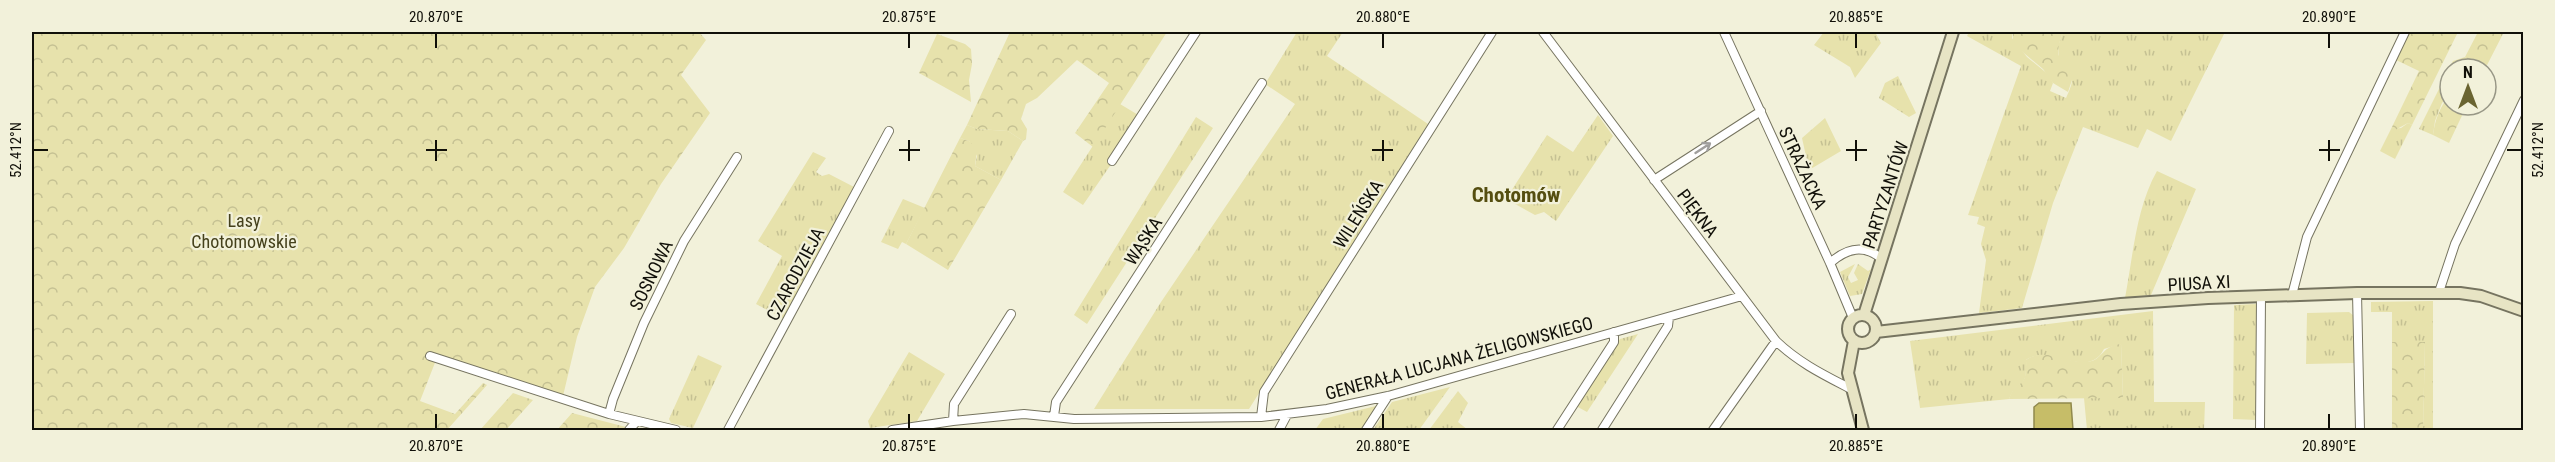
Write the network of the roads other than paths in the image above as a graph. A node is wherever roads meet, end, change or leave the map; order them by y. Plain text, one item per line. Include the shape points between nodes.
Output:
1 (1196, 32) edge
2 (1492, 32) edge
3 (1543, 32) edge
4 (1724, 32) edge
5 (1950, 32) edge
6 (2405, 32) edge
7 (1262, 83) dead end
8 (2523, 100) edge
9 (1761, 111) junction
10 (889, 131) dead end
11 (736, 157) dead end
12 (1112, 161) dead end
13 (1654, 180) junction
14 (1882, 259) junction
15 (1830, 262) junction
16 (2439, 292) junction
17 (2357, 293) junction
18 (2292, 295) junction
19 (1742, 296) junction
20 (2261, 296) junction
21 (2523, 311) edge
22 (1011, 314) dead end
23 (1858, 316) junction
24 (1669, 317) junction
25 (1614, 332) junction
26 (1876, 332) junction
27 (1776, 341) junction
28 (1854, 341) junction
29 (429, 356) dead end
30 (1851, 389) junction
31 (1388, 396) junction
32 (609, 414) junction
33 (1287, 415) junction
34 (1054, 416) junction
35 (1261, 417) junction
36 (637, 421) junction
37 (953, 421) junction
38 (930, 428) edge
39 (629, 430) edge
40 (676, 430) edge
41 (728, 430) edge
42 (892, 430) edge
43 (1280, 430) edge
44 (1366, 430) edge
45 (1557, 430) edge
46 (1602, 430) edge
47 (1713, 430) edge
48 (1863, 430) edge
49 (2260, 430) edge
50 (2360, 430) edge

1 - 12 street
2 - 35 street, WILEŃSKA via 1264,392
3 - 13 street, PIĘKNA
4 - 9 street, STRAŻACKA
5 - 14 street, PARTYZANTÓW
6 - 18 street via 2307,237
7 - 34 street, WĄSKA via 1056,402
8 - 16 street via 2455,244
13 -> 9 street
9 - 15 street, STRAŻACKA
10 - 41 street, CZARODZIEJA
11 - 32 street, SOSNOWA via 684,241 644,323
13 - 19 street, PIĘKNA
14 - 15 street via 1870,251 1852,249
14 - 23 street, PARTYZANTÓW
15 - 23 street, STRAŻACKA
16 - 17 street, PIUSA XI
16 - 21 street, PIUSA XI via 2481,296
17 - 18 street, PIUSA XI
17 - 50 street
18 - 20 street, PIUSA XI
19 - 24 street, GENERAŁA LUCJANA ŻELIGOWSKIEGO
19 - 27 street, PIĘKNA
20 - 26 street, PIUSA XI via 2121,304
20 - 49 street
22 - 37 street via 954,404
23 - 26 street via 1874,322
23 - 28 street via 1848,329
24 - 25 street, GENERAŁA LUCJANA ŻELIGOWSKIEGO
24 - 46 street via 1668,326
25 - 31 street, GENERAŁA LUCJANA ŻELIGOWSKIEGO
25 - 45 street via 1614,342
26 - 28 street via 1869,341
27 - 30 street, PIĘKNA via 1791,356
27 - 47 street
28 - 30 street via 1849,359
29 - 32 street
30 - 48 street
31 - 33 street, GENERAŁA LUCJANA ŻELIGOWSKIEGO
31 - 44 street
32 - 36 street
33 - 35 street, GENERAŁA LUCJANA ŻELIGOWSKIEGO
33 - 43 street
34 - 35 street, GENERAŁA LUCJANA ŻELIGOWSKIEGO
34 - 37 street, GENERAŁA LUCJANA ŻELIGOWSKIEGO via 1024,414
36 - 39 street
36 - 40 street
37 - 38 street, GENERAŁA LUCJANA ŻELIGOWSKIEGO
38 - 42 street, GENERAŁA LUCJANA ŻELIGOWSKIEGO

